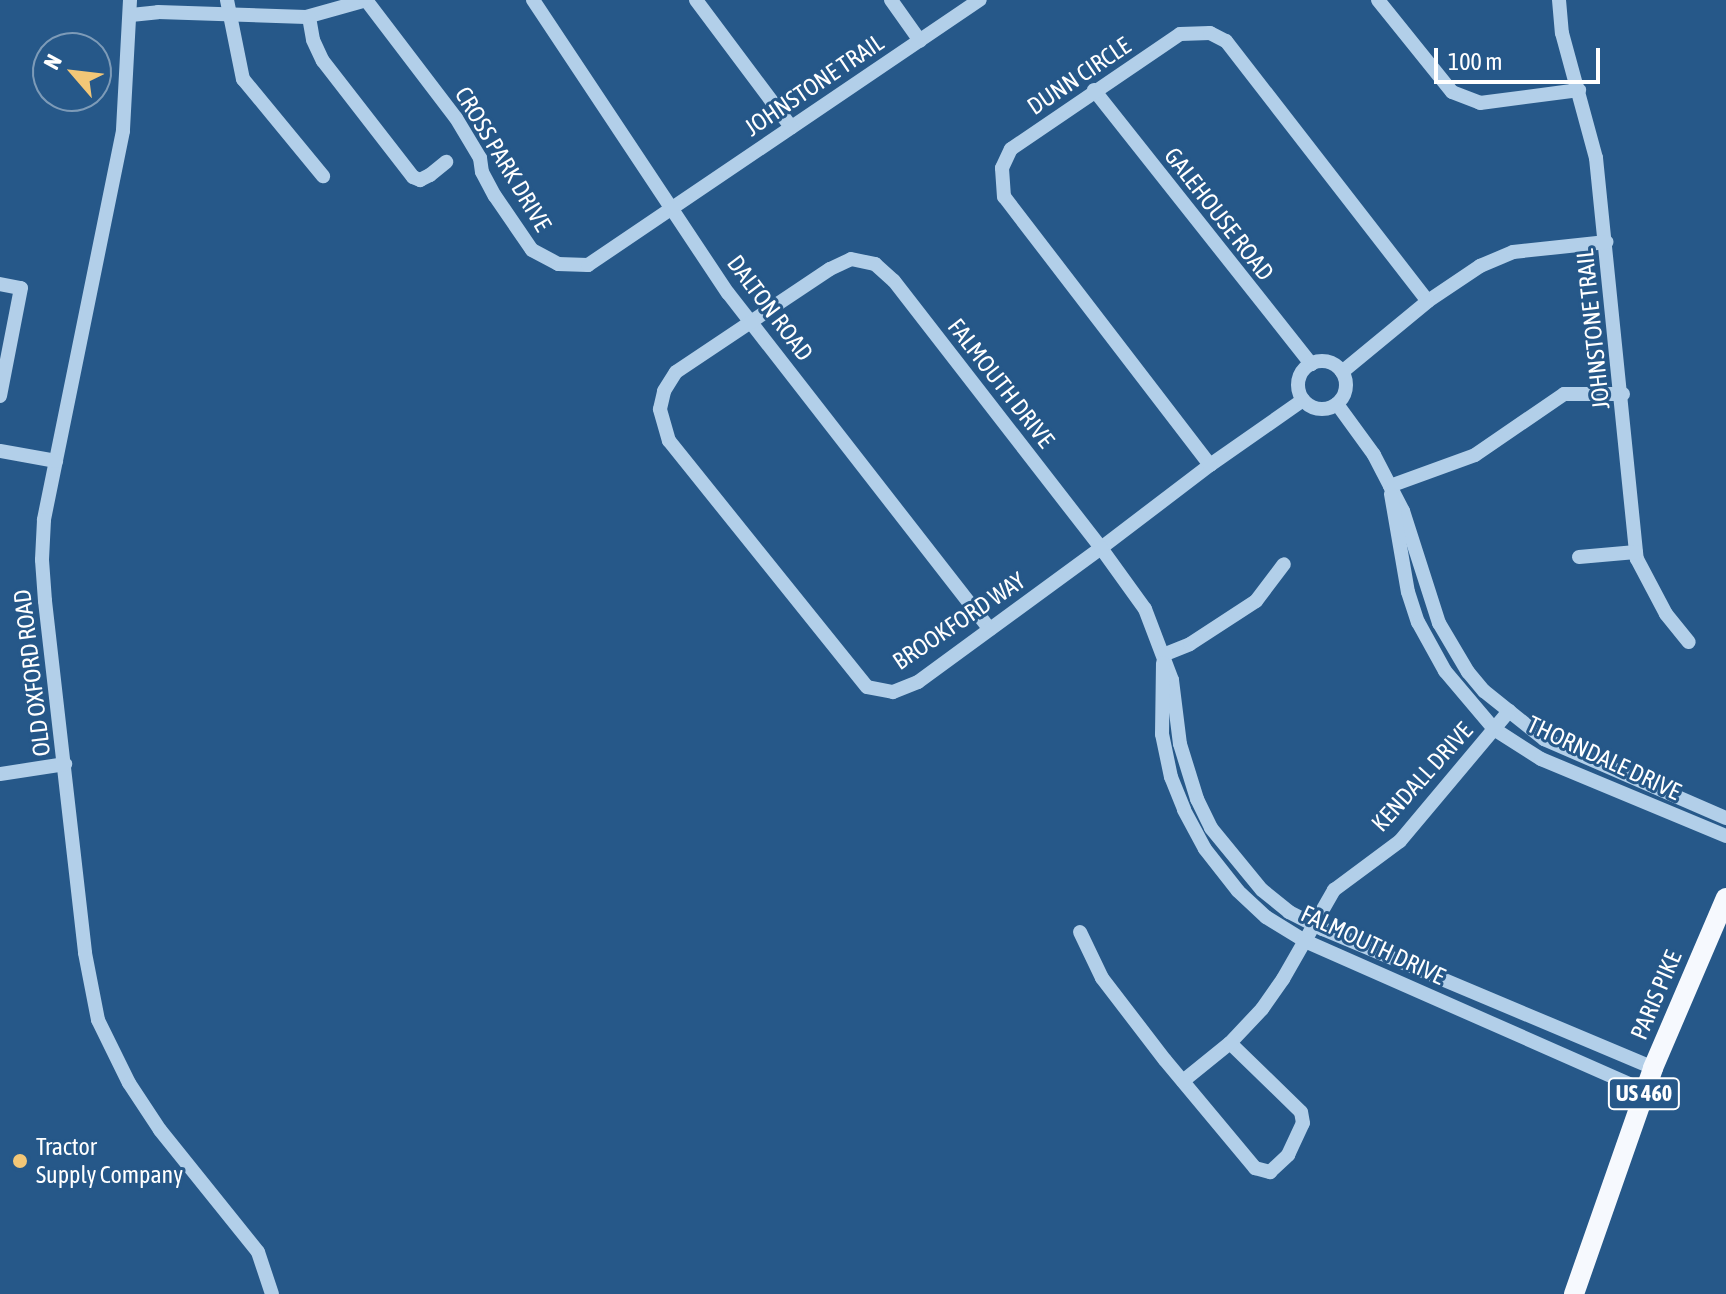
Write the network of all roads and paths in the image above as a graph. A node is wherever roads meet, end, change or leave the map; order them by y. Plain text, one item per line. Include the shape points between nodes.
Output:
1 (366, 0) edge
2 (533, 0) edge
3 (696, 0) edge
4 (891, 0) edge
5 (980, 0) edge
6 (1378, 0) edge
7 (1559, 0) edge
8 (228, 7) edge
9 (130, 8) edge
10 (309, 17) junction
11 (920, 41) junction
12 (1094, 90) junction
13 (1579, 90) junction
14 (791, 127) junction
15 (446, 162) dead end
16 (323, 176) dead end
17 (672, 207) junction
18 (1606, 242) junction
19 (0, 284) edge
20 (1428, 301) junction
21 (750, 322) junction
22 (1311, 364) junction
23 (1342, 372) junction
24 (1623, 394) junction
25 (0, 396) edge
26 (1303, 400) junction
27 (1337, 404) junction
28 (0, 451) edge
29 (56, 461) junction
30 (1210, 465) junction
31 (1390, 486) junction
32 (1101, 548) junction
33 (1636, 552) junction
34 (1579, 557) dead end
35 (1284, 564) dead end
36 (1436, 615) junction
37 (1418, 622) junction
38 (990, 629) junction
39 (1689, 642) dead end
40 (1163, 655) junction
41 (1509, 711) junction
42 (1494, 729) junction
43 (65, 764) junction
44 (0, 774) edge
45 (1726, 818) edge
46 (1726, 836) edge
47 (1726, 898) edge
48 (1313, 924) junction
49 (1080, 932) dead end
50 (1305, 941) junction
51 (1230, 1043) junction
52 (1653, 1068) junction
53 (1183, 1081) junction
54 (1645, 1091) junction
55 (272, 1294) edge
56 (1574, 1294) edge

1 - 10 street
1 - 17 street, CROSS PARK DRIVE via 463,128 495,196 532,250 558,264 588,265
2 - 17 street, DALTON ROAD
3 - 14 street
4 - 11 street
5 - 11 street, JOHNSTONE TRAIL
6 - 13 street via 1452,92 1480,103
7 - 13 street, JOHNSTONE TRAIL via 1562,33
8 - 9 street via 158,12
8 - 10 street
8 - 16 street via 243,79
9 - 29 street, OLD OXFORD ROAD via 122,141
10 - 15 street via 323,61 413,177 420,180
11 - 14 street, JOHNSTONE TRAIL
12 - 20 street, DUNN CIRCLE via 1180,34 1210,33 1226,41
12 - 22 street, GALEHOUSE ROAD
12 - 30 street, DUNN CIRCLE via 1011,149 1002,168 1004,197
13 - 18 street, JOHNSTONE TRAIL via 1596,158
14 - 17 street, JOHNSTONE TRAIL
17 - 21 street, DALTON ROAD
18 - 20 street via 1513,252 1480,266
18 - 24 street, JOHNSTONE TRAIL
19 - 25 street via 21,288
20 - 23 street
21 - 32 street, FALMOUTH DRIVE via 851,259 875,264 894,281
21 - 38 street, DALTON ROAD
21 - 38 street, BROOKFORD WAY via 676,372 660,409 669,441 867,687 893,692 918,682
22 - 23 street via 1328,362
22 - 26 street via 1298,387
23 - 27 street via 1346,383
24 - 31 street via 1564,394 1475,455
24 - 33 street, JOHNSTONE TRAIL
26 - 27 street via 1315,408
26 - 30 street, BROOKFORD WAY
27 - 31 street, THORNDALE DRIVE
28 - 29 street
29 - 43 street, OLD OXFORD ROAD via 42,560
30 - 32 street, BROOKFORD WAY
31 - 36 street, THORNDALE DRIVE via 1413,536
31 - 37 street, THORNDALE DRIVE
32 - 38 street, BROOKFORD WAY
32 - 40 street, FALMOUTH DRIVE via 1145,609
33 - 34 street
33 - 39 street, JOHNSTONE TRAIL via 1666,614
35 - 40 street via 1256,601 1190,644
36 - 37 street
36 - 41 street, THORNDALE DRIVE via 1468,672
37 - 42 street, THORNDALE DRIVE via 1445,671
40 - 48 street, FALMOUTH DRIVE via 1177,704 1183,754 1211,828 1262,890
40 - 50 street, FALMOUTH DRIVE via 1162,734 1184,810 1205,849 1238,891 1266,917
41 - 42 street, KENDALL DRIVE
41 - 45 street, THORNDALE DRIVE via 1544,739
42 - 46 street, THORNDALE DRIVE via 1541,759
42 - 48 street, KENDALL DRIVE via 1400,841 1334,890
43 - 44 street
43 - 55 street, OLD OXFORD ROAD via 85,953 104,1034 165,1137 258,1252
47 - 52 main road, PARIS PIKE / US 460
48 - 50 street, KENDALL DRIVE
48 - 52 street, FALMOUTH DRIVE
49 - 53 street via 1102,978
50 - 51 street, KENDALL DRIVE via 1262,1009
50 - 54 street, FALMOUTH DRIVE
51 - 53 street, KENDALL DRIVE
51 - 53 street via 1301,1112 1299,1132 1277,1168 1264,1173 1255,1168
52 - 54 main road, PARIS PIKE / US 460
54 - 56 main road, PARIS PIKE / US 460

